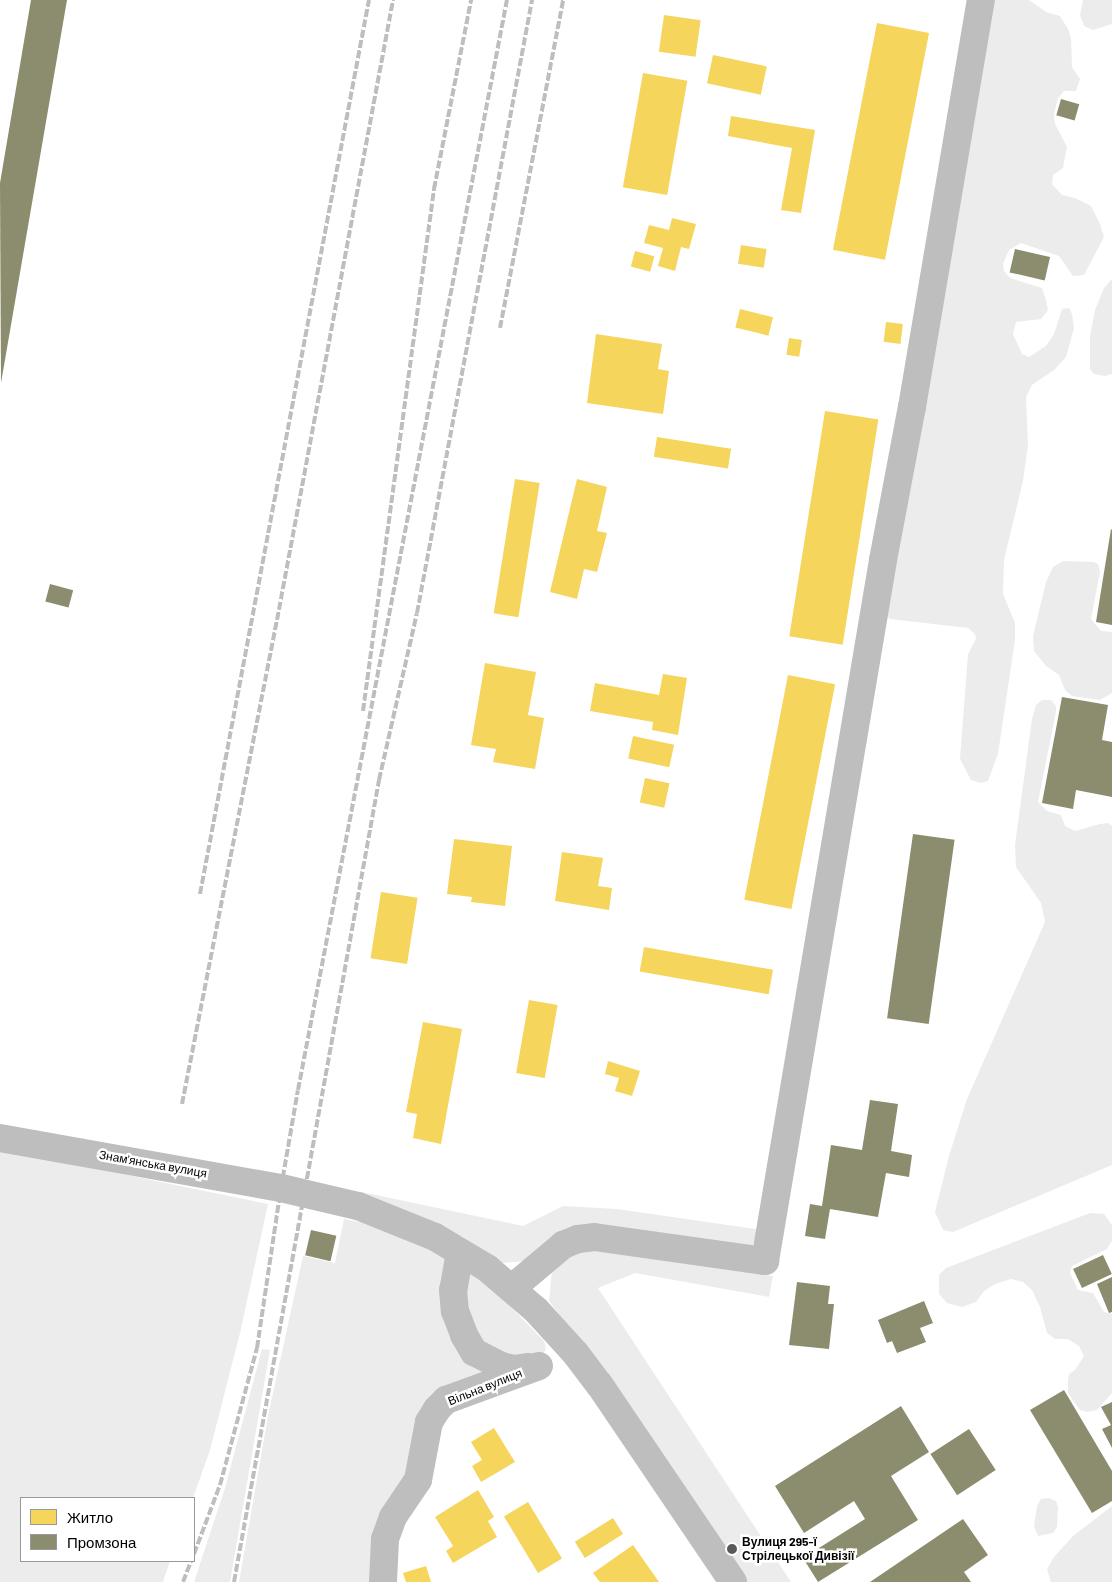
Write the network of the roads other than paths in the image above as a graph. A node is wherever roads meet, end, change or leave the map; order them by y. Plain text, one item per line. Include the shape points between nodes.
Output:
1 (981, 0) edge
2 (0, 1138) edge
3 (460, 1252) junction
4 (512, 1288) junction
5 (576, 1354) junction
6 (539, 1366) junction
7 (383, 1582) edge
8 (733, 1582) edge

1 - 4 street via 765,1261 594,1237 563,1245
2 - 3 street, Знам'янська вулиця via 358,1206 397,1220
3 - 4 street, Знам'янська вулиця
3 - 6 street, Вільна вулиця via 454,1290 455,1311 474,1352 514,1369
4 - 5 street, Знам'янська вулиця
5 - 6 street, Вільна вулиця
5 - 8 street, Знам'янська вулиця
6 - 7 street, Вільна вулиця via 446,1400 437,1410 430,1422 418,1480 393,1517 385,1540

